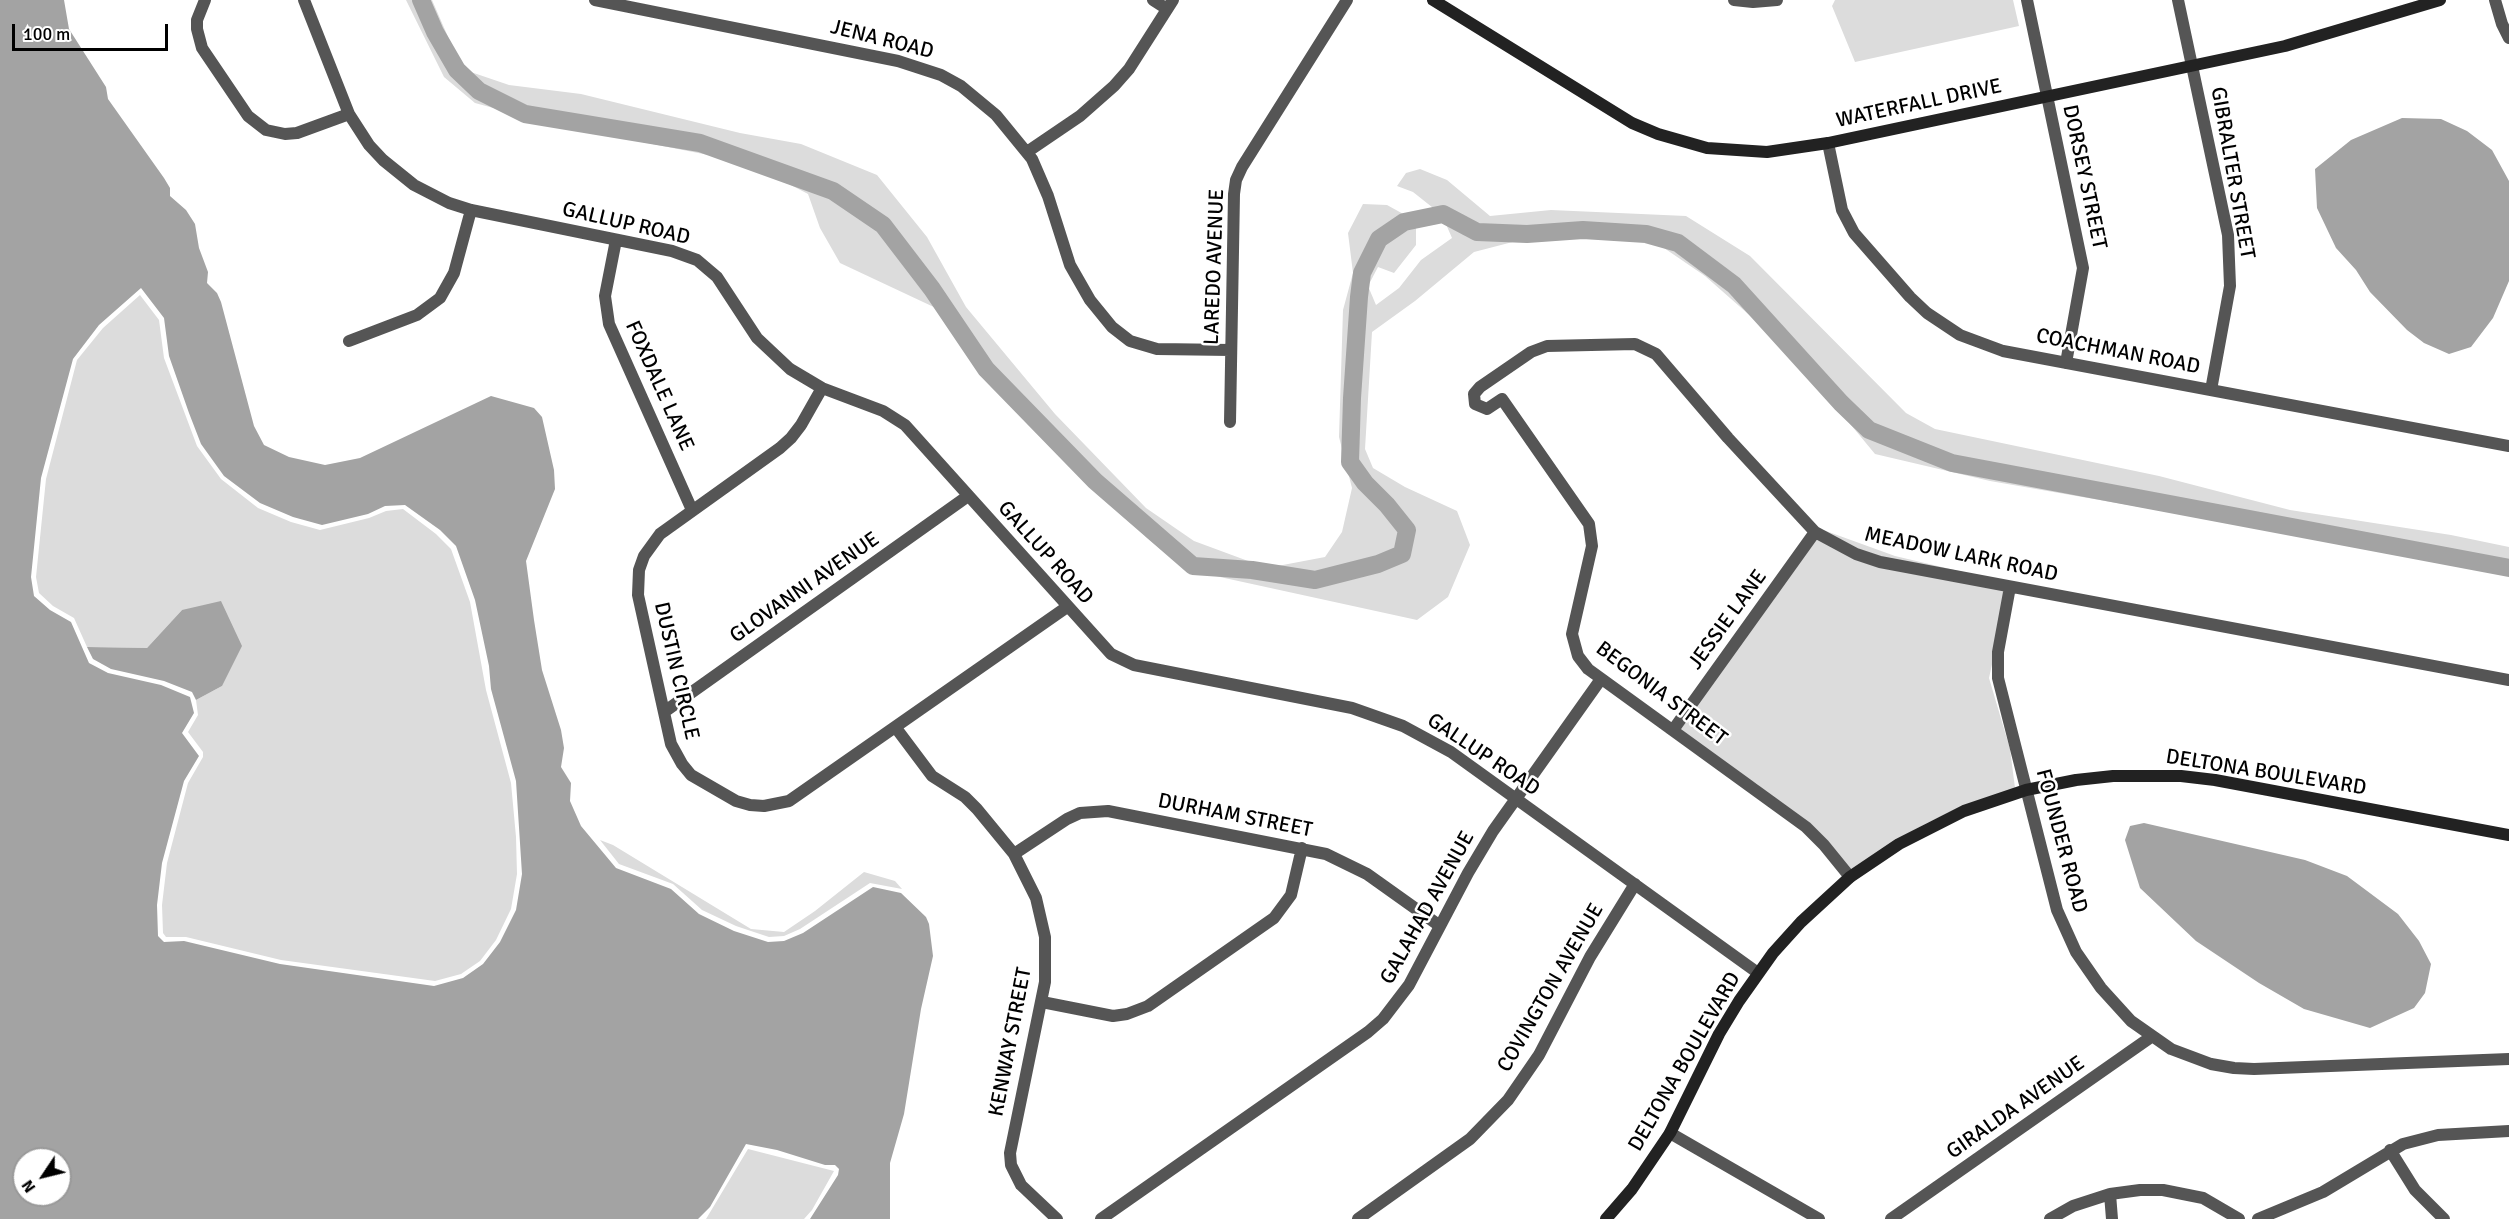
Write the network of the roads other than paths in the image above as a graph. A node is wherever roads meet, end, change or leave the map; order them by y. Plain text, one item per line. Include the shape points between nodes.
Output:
1 (205, 0) edge
2 (304, 0) edge
3 (595, 0) edge
4 (1153, 0) edge
5 (1347, 0) edge
6 (1433, 0) edge
7 (1734, 0) edge
8 (1777, 0) edge
9 (2027, 0) edge
10 (2178, 0) edge
11 (2440, 0) edge
12 (2495, 0) edge
13 (1170, 4) edge
14 (2509, 38) edge
15 (2192, 65) junction
16 (2048, 96) junction
17 (349, 114) junction
18 (1828, 143) junction
19 (1027, 152) junction
20 (471, 210) junction
21 (616, 240) junction
22 (349, 341) dead end
23 (1231, 350) junction
24 (2066, 363) junction
25 (822, 388) junction
26 (2211, 390) junction
27 (1475, 404) joint
28 (1230, 422) dead end
29 (2509, 446) edge
30 (968, 496) junction
31 (692, 510) junction
32 (1815, 532) junction
33 (2010, 587) junction
34 (1067, 607) junction
35 (1601, 679) junction
36 (2509, 680) edge
37 (663, 712) junction
38 (896, 728) junction
39 (1673, 730) junction
40 (2026, 790) junction
41 (1515, 798) junction
42 (2509, 835) edge
43 (1302, 848) junction
44 (1014, 854) junction
45 (1850, 877) junction
46 (1635, 884) junction
47 (1440, 926) junction
48 (1758, 973) junction
49 (1042, 1002) junction
50 (2151, 1037) junction
51 (2509, 1059) edge
52 (2509, 1131) edge
53 (1671, 1133) junction
54 (2390, 1150) junction
55 (2110, 1194) junction
56 (1058, 1219) edge
57 (1101, 1219) edge
58 (1358, 1219) edge
59 (1606, 1219) edge
60 (1819, 1219) edge
61 (1891, 1219) edge
62 (2050, 1219) edge
63 (2112, 1219) edge
64 (2240, 1219) edge
65 (2258, 1219) edge
66 (2444, 1219) edge

1 - 17 street via 197,20 202,48 256,124 274,133 297,133
2 - 17 street, GALLUP ROAD
3 - 19 street, JENA ROAD via 920,67 980,99
4 - 13 street
5 - 23 street, LAREDO AVENUE via 1236,180
6 - 18 main road, WATERFALL DRIVE via 1606,110 1658,134 1707,148 1736,151 1776,151
7 - 8 street
9 - 16 street, DORSEY STREET
10 - 15 street, GIBRALTER STREET
11 - 15 main road, WATERFALL DRIVE via 2315,38
12 - 14 street
13 - 19 street via 1114,86 1080,116
15 - 16 main road, WATERFALL DRIVE
15 - 26 street, GIBRALTER STREET via 2224,211 2230,264 2227,311
16 - 18 main road, WATERFALL DRIVE
16 - 24 street, DORSEY STREET via 2083,268
17 - 20 street, GALLUP ROAD via 369,145 400,175 431,195
18 - 24 street, COACHMAN ROAD via 1846,221 1910,297 1943,325 1981,344
19 - 23 street, JENA ROAD via 1048,196 1070,265 1085,293 1112,327 1130,341 1150,348
20 - 21 street, GALLUP ROAD
20 - 22 street via 454,273 440,298 417,315
21 - 25 street, GALLUP ROAD via 684,254 706,267 772,355
21 - 31 street, FOXDALE LANE via 605,296 609,324
23 - 28 street, LAREDO AVENUE
24 - 26 street, COACHMAN ROAD
25 - 30 street, GALLUP ROAD via 905,425
25 - 31 street, DUSTIN CIRCLE via 791,438
26 - 29 street, COACHMAN ROAD
27 - 32 street, MEADOW LARK ROAD via 1474,394 1480,387 1531,352 1547,346 1635,344 1656,354
27 - 35 street, BEGONIA STREET via 1487,409 1502,399 1589,524 1592,546 1572,634 1578,656
30 - 34 street, GALLUP ROAD
30 - 37 street, GLOVANNI AVENUE
31 - 37 street, DUSTIN CIRCLE via 656,539 639,570 638,596
32 - 33 street, MEADOW LARK ROAD via 1880,562
32 - 39 street, JESSIE LANE
33 - 36 street, MEADOW LARK ROAD
33 - 40 street, FOUNDER ROAD via 1998,652 1998,678
34 - 38 street, DUSTIN CIRCLE
34 - 41 street, GALLUP ROAD via 1103,647 1124,661 1377,716 1434,743
35 - 39 street, BEGONIA STREET
35 - 41 street, GALAHAD AVENUE
37 - 38 street, DUSTIN CIRCLE via 675,755 691,775 736,801 764,806 799,796
38 - 44 street, KENWAY STREET via 932,776 965,797
39 - 45 street, BEGONIA STREET via 1806,827
40 - 42 main road, DELTONA BOULEVARD via 2113,776 2215,780
40 - 45 main road, DELTONA BOULEVARD via 1929,828
40 - 50 street, FOUNDER ROAD via 2057,910 2076,952 2115,1005
41 - 46 street, GALLUP ROAD
41 - 47 street, GALAHAD AVENUE
43 - 44 street, DURHAM STREET via 1094,811 1067,819
43 - 47 street, DURHAM STREET via 1326,854 1367,874
43 - 49 street via 1291,895 1274,918 1148,1006 1113,1016
44 - 49 street, KENWAY STREET via 1041,917 1046,959
45 - 48 main road, DELTONA BOULEVARD via 1801,922
46 - 48 street, GALLUP ROAD
46 - 58 street, COVINGTON AVENUE via 1590,957 1539,1055 1508,1100 1470,1139
47 - 57 street, GALAHAD AVENUE via 1398,1001 1368,1032
48 - 53 main road, DELTONA BOULEVARD via 1719,1034
49 - 56 street, KENWAY STREET via 1010,1153 1021,1185
50 - 51 street, FOUNDER ROAD via 2192,1058 2234,1068
50 - 61 street, GIRALDA AVENUE
52 - 54 street via 2438,1135
53 - 59 main road, DELTONA BOULEVARD
53 - 60 street
54 - 65 street via 2323,1191
54 - 66 street via 2415,1190
55 - 62 street via 2073,1206
55 - 63 street
55 - 64 street via 2163,1190 2203,1198

